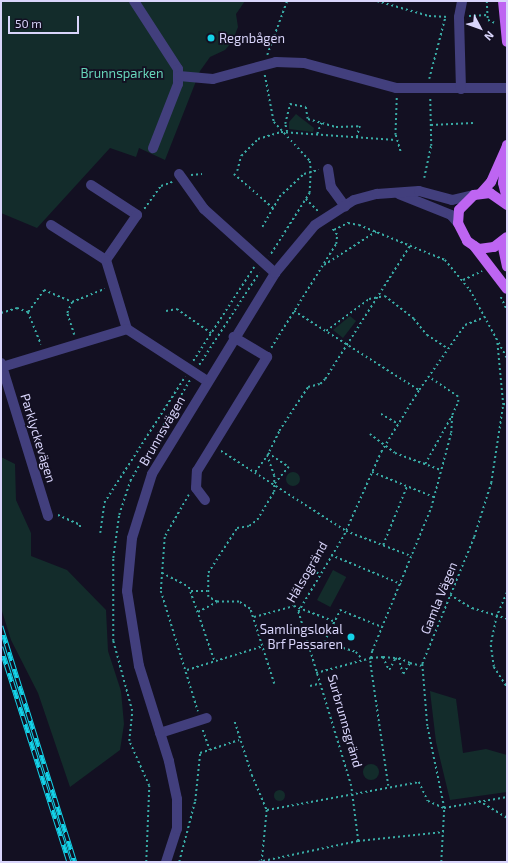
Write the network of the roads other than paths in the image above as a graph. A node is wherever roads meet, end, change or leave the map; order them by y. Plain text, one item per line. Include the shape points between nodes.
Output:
1 (134, 1) edge
2 (462, 1) edge
3 (504, 1) edge
4 (507, 42) edge
5 (179, 76) junction
6 (507, 88) edge
7 (461, 89) junction
8 (507, 145) edge
9 (153, 148) dead end
10 (328, 169) road end
11 (180, 176) road end
12 (91, 185) dead end
13 (397, 193) junction
14 (478, 194) junction
15 (507, 200) edge
16 (507, 204) edge
17 (345, 206) junction
18 (458, 223) junction
19 (51, 224) dead end
20 (504, 240) edge
21 (474, 246) junction
22 (106, 260) junction
23 (507, 266) edge
24 (275, 273) junction
25 (507, 290) edge
26 (127, 329) junction
27 (234, 336) junction
28 (2, 365) edge
29 (207, 381) junction
30 (205, 500) dead end
31 (47, 513) road end
32 (204, 719) road end
33 (160, 733) junction
34 (166, 862) edge

1 - 5 street via 178,69
2 - 7 street via 458,16
3 - 4 main road
5 - 7 street via 213,79 266,64 304,64 396,88
5 - 9 street
6 - 7 street
8 - 14 main road via 492,182
8 - 15 main road via 503,183
10 - 17 street via 331,187
11 - 24 street via 204,209
12 - 22 street via 136,215
13 - 14 street, Brunnsvägen via 419,192 452,200
13 - 17 street, Brunnsvägen via 377,194
13 - 18 street, Brunnsvägen via 451,215
14 - 16 main road via 498,196
14 - 18 main road via 459,210
17 - 24 street, Brunnsvägen via 301,239
18 - 21 main road via 463,235
19 - 22 street
20 - 21 main road via 485,248
20 - 23 main road
21 - 25 main road
22 - 26 street
24 - 27 street, Brunnsvägen
26 - 28 street, Parklyckevägen
26 - 29 street
27 - 29 street, Brunnsvägen
27 - 30 street via 267,358 198,471 196,488
28 - 31 street, Parklyckevägen
29 - 33 street, Brunnsvägen via 152,474 140,505 127,567 132,637
32 - 33 street
33 - 34 street, Brunnsvägen via 177,799 177,830

